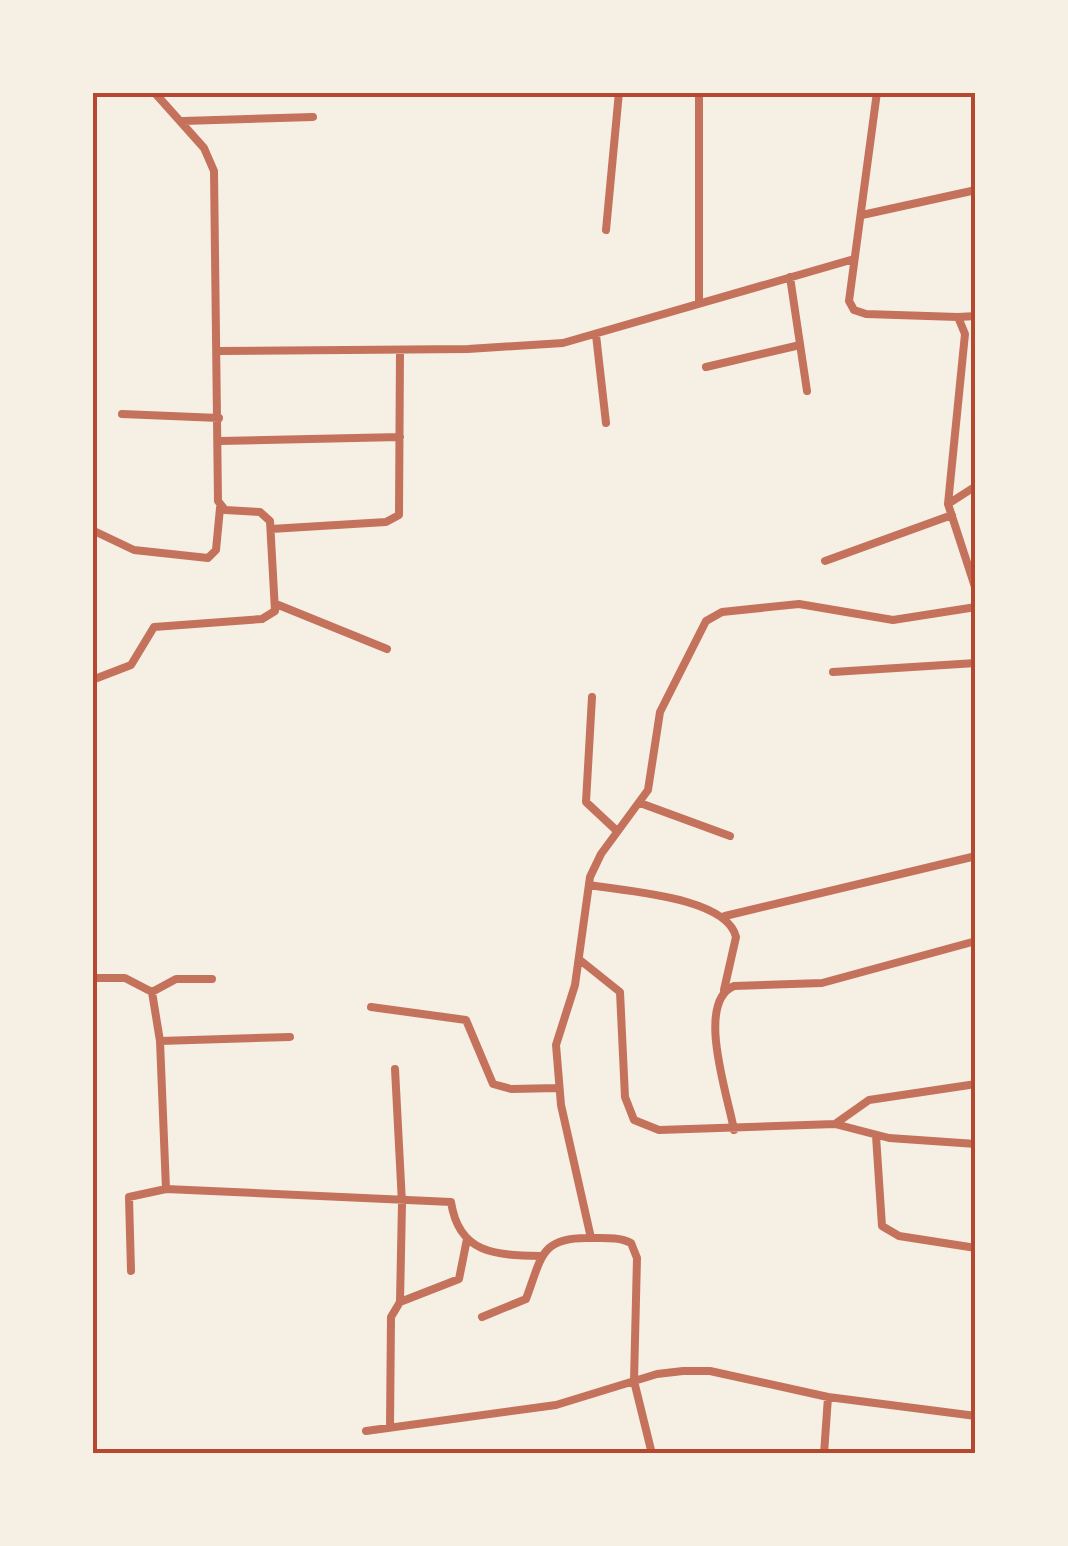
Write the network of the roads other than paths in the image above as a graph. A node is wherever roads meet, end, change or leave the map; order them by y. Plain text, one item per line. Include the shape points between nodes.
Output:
1 (154, 92) edge
2 (618, 92) edge
3 (699, 92) edge
4 (877, 92) edge
5 (313, 117) dead end
6 (182, 121) junction
7 (976, 190) edge
8 (862, 215) junction
9 (606, 230) dead end
10 (854, 259) junction
11 (790, 277) junction
12 (699, 303) junction
13 (976, 316) edge
14 (958, 317) junction
15 (596, 335) junction
16 (800, 345) junction
17 (400, 350) junction
18 (218, 352) junction
19 (706, 367) dead end
20 (808, 391) dead end
21 (122, 414) dead end
22 (219, 418) junction
23 (606, 423) dead end
24 (400, 437) junction
25 (219, 441) junction
26 (976, 486) edge
27 (948, 504) junction
28 (220, 508) junction
29 (952, 516) junction
30 (271, 529) junction
31 (92, 530) edge
32 (104, 538) junction
33 (92, 539) edge
34 (825, 561) dead end
35 (972, 566) edge
36 (976, 590) edge
37 (276, 604) junction
38 (976, 608) edge
39 (387, 649) dead end
40 (976, 662) edge
41 (833, 672) dead end
42 (92, 680) edge
43 (592, 697) dead end
44 (640, 803) junction
45 (616, 831) junction
46 (730, 836) dead end
47 (976, 856) edge
48 (589, 885) junction
49 (724, 916) junction
50 (976, 941) edge
51 (580, 960) junction
52 (92, 978) edge
53 (212, 978) dead end
54 (724, 990) junction
55 (152, 992) junction
56 (371, 1007) dead end
57 (290, 1037) dead end
58 (160, 1041) junction
59 (395, 1068) dead end
60 (976, 1084) edge
61 (558, 1088) junction
62 (835, 1124) junction
63 (734, 1130) junction
64 (876, 1136) junction
65 (976, 1144) edge
66 (166, 1189) junction
67 (400, 1200) junction
68 (591, 1238) junction
69 (466, 1239) junction
70 (976, 1248) edge
71 (541, 1256) junction
72 (131, 1272) dead end
73 (400, 1302) junction
74 (482, 1317) dead end
75 (634, 1381) junction
76 (828, 1398) junction
77 (976, 1416) edge
78 (390, 1427) junction
79 (366, 1432) dead end
80 (652, 1454) edge
81 (824, 1454) edge

1 - 6 street
2 - 9 street
3 - 12 street
4 - 8 street
5 - 6 street
6 - 18 street via 214,171
7 - 8 street
8 - 10 street
10 - 11 street
10 - 14 street via 848,292 854,310
11 - 12 street
11 - 16 street
12 - 15 street
13 - 14 street
14 - 27 street via 966,334
15 - 17 street via 536,347
15 - 23 street
16 - 19 street
16 - 20 street
17 - 18 street
17 - 24 street
18 - 22 street
21 - 22 street
22 - 25 street
24 - 25 street
24 - 30 street via 400,508 394,520
25 - 28 street
26 - 27 street
27 - 29 street
28 - 30 street via 260,512
28 - 32 street via 216,550 208,558 134,550
29 - 34 street
29 - 35 street
30 - 37 street
31 - 32 street
32 - 33 street
35 - 36 street
37 - 39 street
37 - 42 street via 271,618 154,627 132,665
38 - 44 street via 893,620 798,604 712,615 660,712 651,780
40 - 41 street
43 - 45 street via 586,802
44 - 45 street
44 - 46 street
45 - 48 street
47 - 49 street
48 - 49 street
48 - 51 street
49 - 54 street via 736,938
50 - 54 street via 822,982
51 - 61 street via 556,1045
51 - 63 street via 620,992 625,1097 634,1120 673,1132
52 - 55 street via 125,978
53 - 55 street via 176,980
54 - 63 street via 715,1032
55 - 58 street
56 - 61 street via 466,1020 492,1084
57 - 58 street
58 - 66 street
59 - 67 street
60 - 62 street via 869,1100
61 - 68 street
62 - 63 street
62 - 64 street
64 - 65 street
64 - 70 street via 882,1226 899,1236
66 - 67 street
66 - 72 street via 129,1197
67 - 69 street via 451,1202 454,1225
67 - 73 street
68 - 71 street via 566,1238
68 - 75 street via 625,1240 636,1249
69 - 71 street via 494,1253
69 - 73 street via 458,1280
71 - 74 street via 526,1299
73 - 78 street via 391,1317
75 - 76 street via 710,1371
75 - 78 street via 556,1405
75 - 80 street
76 - 77 street
76 - 81 street
78 - 79 street

